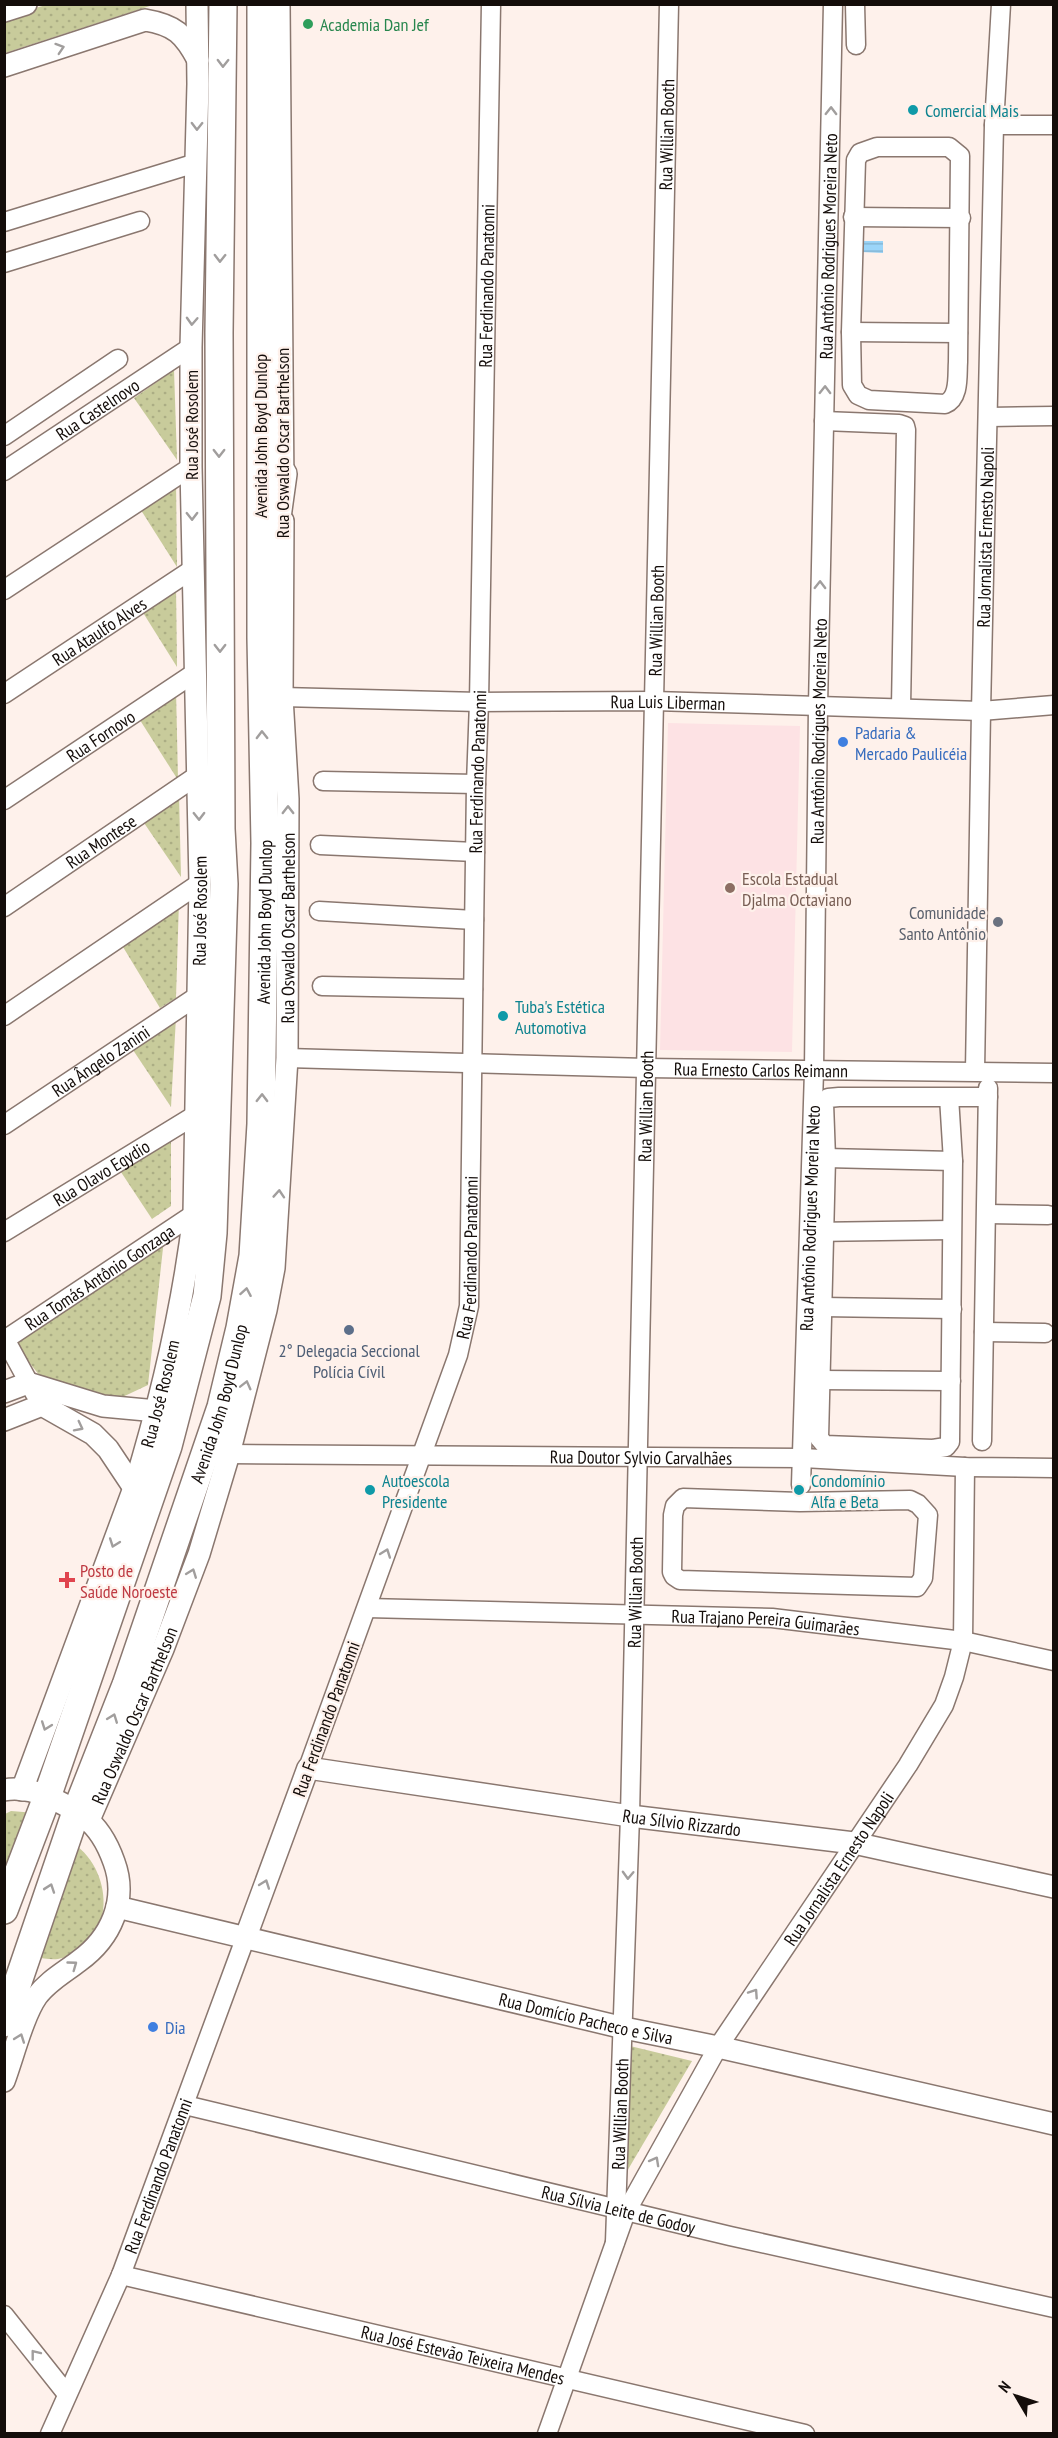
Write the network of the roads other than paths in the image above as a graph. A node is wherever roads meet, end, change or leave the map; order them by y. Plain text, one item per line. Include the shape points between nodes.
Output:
1 (26, 4) edge
2 (197, 4) edge
3 (224, 4) edge
4 (261, 4) edge
5 (279, 4) edge
6 (491, 4) edge
7 (669, 4) edge
8 (833, 4) edge
9 (855, 4) edge
10 (1001, 4) edge
11 (4, 11) edge
12 (856, 45) dead end
13 (198, 61) junction
14 (4, 66) edge
15 (994, 125) junction
16 (1053, 125) edge
17 (196, 163) junction
18 (853, 217) junction
19 (961, 218) junction
20 (140, 221) dead end
21 (4, 222) edge
22 (4, 263) edge
23 (828, 277) junction
24 (852, 277) junction
25 (850, 332) junction
26 (958, 333) junction
27 (191, 347) junction
28 (118, 359) dead end
29 (1053, 405) edge
30 (989, 411) junction
31 (1053, 416) edge
32 (824, 421) junction
33 (4, 436) edge
34 (191, 467) junction
35 (4, 471) edge
36 (283, 474) junction
37 (193, 569) junction
38 (4, 590) edge
39 (261, 638) junction
40 (196, 672) junction
41 (4, 694) edge
42 (282, 697) junction
43 (654, 701) junction
44 (479, 702) junction
45 (1053, 705) edge
46 (818, 706) junction
47 (901, 707) junction
48 (981, 711) junction
49 (198, 775) junction
50 (323, 781) dead end
51 (476, 784) junction
52 (4, 800) edge
53 (320, 845) dead end
54 (475, 852) junction
55 (200, 883) junction
56 (4, 907) edge
57 (319, 911) dead end
58 (474, 920) junction
59 (322, 986) dead end
60 (473, 988) junction
61 (196, 997) junction
62 (4, 1016) edge
63 (287, 1058) junction
64 (472, 1062) junction
65 (646, 1068) junction
66 (814, 1071) junction
67 (982, 1071) junction
68 (1053, 1073) edge
69 (949, 1096) junction
70 (988, 1097) junction
71 (197, 1114) junction
72 (4, 1125) edge
73 (826, 1158) junction
74 (953, 1161) junction
75 (194, 1214) junction
76 (987, 1214) junction
77 (1048, 1215) dead end
78 (951, 1230) junction
79 (4, 1232) edge
80 (816, 1232) junction
81 (822, 1307) junction
82 (952, 1309) junction
83 (984, 1332) junction
84 (1045, 1333) dead end
85 (5, 1338) edge
86 (820, 1380) junction
87 (951, 1382) junction
88 (28, 1383) junction
89 (4, 1392) edge
90 (42, 1405) junction
91 (157, 1411) junction
92 (4, 1420) edge
93 (982, 1441) dead end
94 (229, 1454) junction
95 (420, 1457) junction
96 (637, 1458) junction
97 (803, 1458) junction
98 (965, 1467) junction
99 (1053, 1468) edge
100 (134, 1488) junction
101 (800, 1494) junction
102 (367, 1608) junction
103 (634, 1613) junction
104 (963, 1641) junction
105 (1053, 1661) edge
106 (308, 1768) junction
107 (24, 1792) edge
108 (82, 1816) junction
109 (630, 1816) junction
110 (854, 1844) junction
111 (1053, 1887) edge
112 (117, 1907) junction
113 (4, 1910) edge
114 (245, 1939) junction
115 (4, 2023) edge
116 (624, 2028) junction
117 (718, 2047) junction
118 (4, 2081) edge
119 (185, 2105) junction
120 (1053, 2124) edge
121 (621, 2210) junction
122 (121, 2274) junction
123 (1053, 2308) edge
124 (4, 2315) edge
125 (568, 2379) junction
126 (66, 2393) junction
127 (50, 2433) edge
128 (547, 2433) edge
129 (805, 2433) edge

1 - 11 street
2 - 13 street, Rua José Rosolem
3 -> 107 main road, Avenida John Boyd Dunlop via 219,333 224,884 213,1233 207,1296 168,1446
4 - 39 main road, Avenida John Boyd Dunlop
5 - 36 street, Rua Oswaldo Oscar Barthelson
6 - 44 street, Rua Ferdinando Panatonni
7 - 43 street, Rua Willian Booth
23 -> 8 street, Rua Antônio Rodrigues Moreira Neto
9 - 12 street
10 - 15 street, Rua Jornalista Ernesto Napoli
14 -> 13 street via 146,20 175,29
13 -> 17 street, Rua José Rosolem
15 - 16 street
15 - 30 street, Rua Jornalista Ernesto Napoli
17 - 21 street
17 -> 27 street, Rua José Rosolem
18 - 19 street
18 - 19 street via 856,160 860,153 877,147 949,147 962,163
18 - 24 street
19 - 26 street
20 - 22 street
23 - 24 street
32 -> 23 street, Rua Antônio Rodrigues Moreira Neto
24 - 25 street
25 - 26 street
25 - 26 street via 852,385 858,395 868,400 939,404 950,403 956,389
27 - 34 street, Rua José Rosolem
27 - 35 street, Rua Castelnovo
28 - 33 street
29 - 30 street
30 - 31 street
30 - 48 street, Rua Jornalista Ernesto Napoli
46 -> 32 street, Rua Antônio Rodrigues Moreira Neto
32 - 47 street via 905,426
34 -> 37 street, Rua José Rosolem
34 - 38 street
36 - 39 main road
36 - 42 street, Rua Oswaldo Oscar Barthelson
37 - 40 street, Rua José Rosolem
37 - 41 street, Rua Ataulfo Alves
108 -> 39 main road, Avenida John Boyd Dunlop via 221,1407 253,1256 261,1124 265,854
40 - 49 street, Rua José Rosolem
40 - 52 street, Rua Fornovo
42 - 44 street, Rua Luis Liberman
63 -> 42 street, Rua Oswaldo Oscar Barthelson via 288,799
43 - 44 street, Rua Luis Liberman
43 - 46 street, Rua Luis Liberman
43 - 65 street, Rua Willian Booth
44 - 51 street, Rua Ferdinando Panatonni
45 - 48 street, Rua Luis Liberman
46 - 47 street, Rua Luis Liberman
46 - 66 street, Rua Antônio Rodrigues Moreira Neto
47 - 48 street, Rua Luis Liberman
48 - 67 street, Rua Jornalista Ernesto Napoli
49 -> 55 street, Rua José Rosolem
49 - 56 street, Rua Montese
50 - 51 street
51 - 54 street, Rua Ferdinando Panatonni
53 - 54 street
54 - 58 street, Rua Ferdinando Panatonni
55 - 61 street, Rua José Rosolem
55 - 62 street
57 - 58 street
58 - 60 street, Rua Ferdinando Panatonni
59 - 60 street
60 - 64 street, Rua Ferdinando Panatonni
61 - 71 street, Rua José Rosolem
61 - 72 street, Rua Ângelo Zanini
63 - 64 street, Rua Ernesto Carlos Reimann
94 -> 63 street, Rua Oswaldo Oscar Barthelson via 274,1268
64 - 65 street, Rua Ernesto Carlos Reimann
64 - 95 street, Rua Ferdinando Panatonni via 469,1306 458,1355
65 - 66 street, Rua Ernesto Carlos Reimann
65 - 96 street, Rua Willian Booth
66 - 67 street, Rua Ernesto Carlos Reimann
66 - 80 street, Rua Antônio Rodrigues Moreira Neto
67 - 68 street, Rua Ernesto Carlos Reimann
67 - 70 street, Rua Jornalista Ernesto Napoli
69 - 70 street
69 - 73 street via 828,1098 824,1107
69 - 74 street
70 - 76 street, Rua Jornalista Ernesto Napoli
71 - 75 street, Rua José Rosolem
71 - 79 street, Rua Olavo Egydio
73 - 74 street
73 - 80 street
74 - 78 street
75 - 85 street, Rua Tomás Antônio Gonzaga
75 - 91 street, Rua José Rosolem via 188,1265
76 - 77 street
76 - 83 street, Rua Jornalista Ernesto Napoli
78 - 80 street
78 - 82 street
80 - 81 street
80 - 97 street, Rua Antônio Rodrigues Moreira Neto
81 - 82 street
81 - 86 street
82 - 87 street
83 - 84 street
83 - 93 street, Rua Jornalista Ernesto Napoli
85 - 88 street
86 - 87 street
86 - 87 street via 822,1443 933,1449 950,1442
88 - 89 street
88 - 90 street
88 - 91 street via 103,1406
90 - 92 street
90 -> 100 street via 93,1434
91 - 100 street, Rua José Rosolem
94 - 95 street, Rua Doutor Sylvio Carvalhães
108 -> 94 street, Rua Oswaldo Oscar Barthelson via 167,1638 199,1554
95 - 96 street, Rua Doutor Sylvio Carvalhães
102 -> 95 street, Rua Ferdinando Panatonni
96 - 97 street, Rua Doutor Sylvio Carvalhães
96 - 103 street, Rua Willian Booth
97 - 98 street, Rua Doutor Sylvio Carvalhães
97 - 101 street, Rua Antônio Rodrigues Moreira Neto
98 - 99 street, Rua Doutor Sylvio Carvalhães
98 - 104 street, Rua Jornalista Ernesto Napoli
100 -> 107 street, Rua José Rosolem
101 - 101 street via 680,1499 673,1515 674,1576 688,1581 917,1587 921,1584 928,1515 918,1504 910,1500
102 - 103 street, Rua Trajano Pereira Guimarães
102 - 106 street, Rua Ferdinando Panatonni
103 - 104 street, Rua Trajano Pereira Guimarães via 772,1617
103 - 109 street, Rua Willian Booth
104 - 105 street, Rua Trajano Pereira Guimarães
104 - 110 street, Rua Jornalista Ernesto Napoli via 954,1677 936,1720
106 - 109 street, Rua Sílvio Rizzardo
114 -> 106 street, Rua Ferdinando Panatonni
107 - 108 street
107 - 113 main road, Avenida John Boyd Dunlop
108 - 112 street via 105,1840 118,1871
115 -> 108 main road, Avenida John Boyd Dunlop
109 - 110 street, Rua Sílvio Rizzardo
109 -> 116 street, Rua Willian Booth
110 - 111 street, Rua Sílvio Rizzardo
117 -> 110 street, Rua Jornalista Ernesto Napoli
112 - 114 street, Rua Domício Pacheco e Silva
118 -> 112 street via 32,2006 44,1988 97,1945 113,1922
114 - 116 street, Rua Domício Pacheco e Silva
114 - 119 street, Rua Ferdinando Panatonni
116 - 117 street, Rua Domício Pacheco e Silva
116 - 121 street, Rua Willian Booth
117 - 120 street, Rua Domício Pacheco e Silva
121 -> 117 street, Rua Jornalista Ernesto Napoli
119 - 121 street, Rua Sílvia Leite de Godoy
119 - 122 street, Rua Ferdinando Panatonni
121 - 123 street, Rua Sílvia Leite de Godoy
121 - 125 street, Rua Jornalista Ernesto Napoli via 615,2242
122 - 125 street, Rua José Estevão Teixeira Mendes
122 - 126 street, Rua Ferdinando Panatonni
126 -> 124 street
125 - 128 street, Rua Jornalista Ernesto Napoli
125 - 129 street, Rua José Estevão Teixeira Mendes
126 - 127 street, Rua Ferdinando Panatonni

